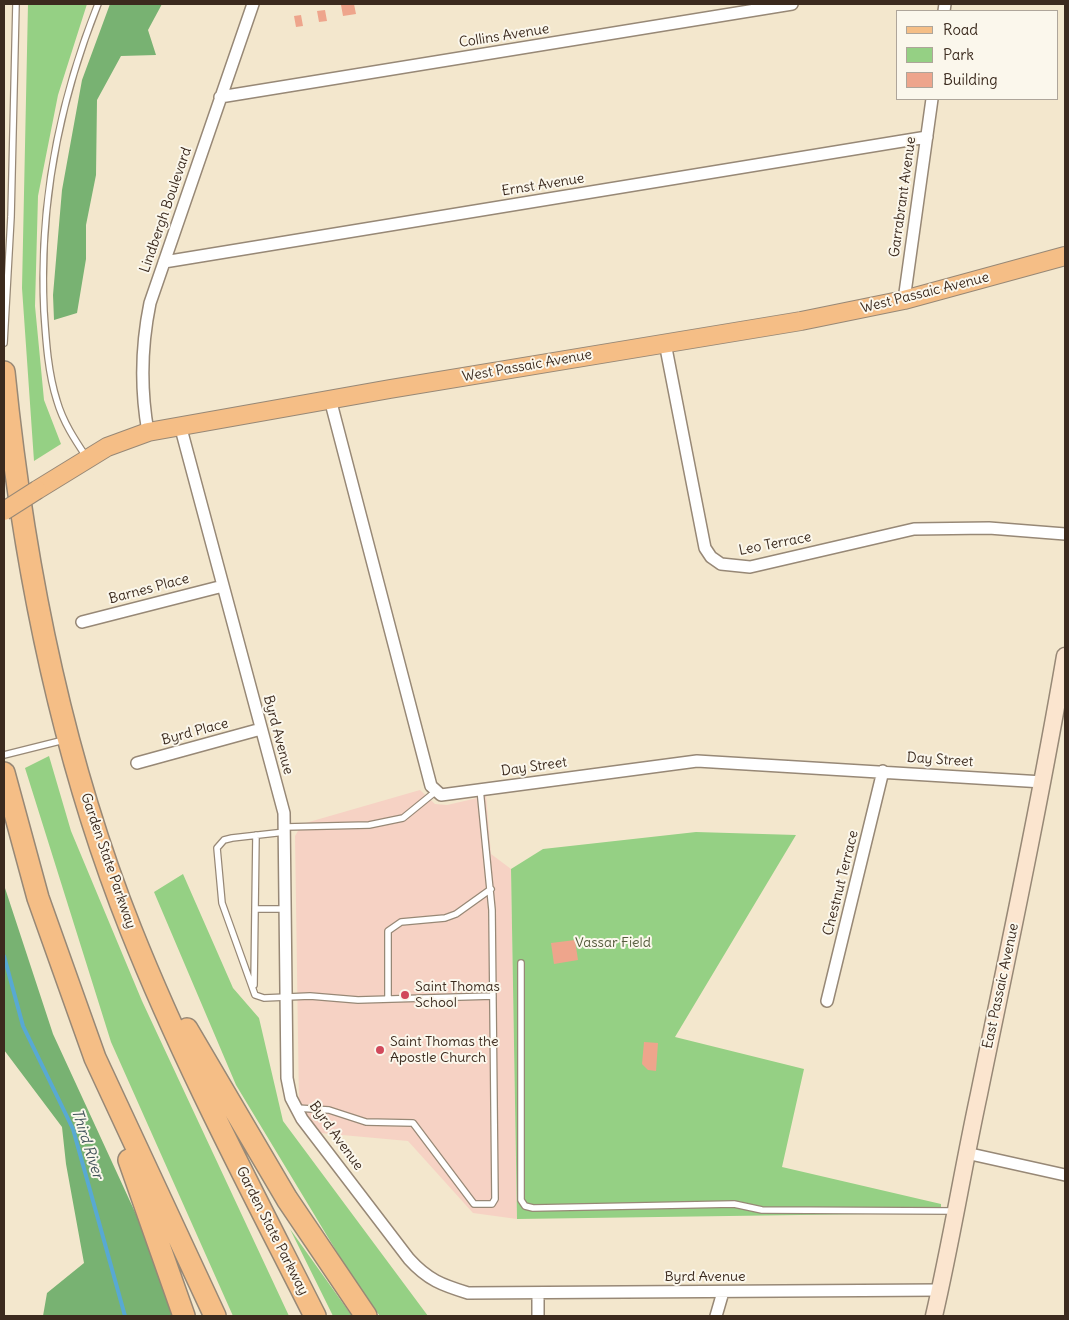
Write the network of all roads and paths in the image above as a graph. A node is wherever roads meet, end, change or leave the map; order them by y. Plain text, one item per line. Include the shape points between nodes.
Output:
1 (16, 4) edge
2 (98, 4) edge
3 (254, 4) edge
4 (792, 4) edge
5 (220, 97) junction
6 (932, 100) edge
7 (927, 137) junction
8 (1065, 256) edge
9 (164, 262) junction
10 (904, 300) junction
11 (4, 343) edge
12 (665, 343) junction
13 (4, 372) edge
14 (330, 399) junction
15 (180, 425) junction
16 (148, 432) junction
17 (87, 458) junction
18 (4, 511) edge
19 (1065, 534) edge
20 (223, 586) junction
21 (82, 622) dead end
22 (1065, 656) edge
23 (261, 729) junction
24 (69, 739) junction
25 (4, 755) edge
26 (137, 763) dead end
27 (884, 771) junction
28 (4, 773) edge
29 (1043, 782) junction
30 (480, 789) junction
31 (435, 792) junction
32 (285, 830) junction
33 (256, 835) junction
34 (491, 889) junction
35 (255, 909) junction
36 (286, 909) junction
37 (130, 928) junction
38 (521, 963) dead end
39 (254, 990) junction
40 (493, 996) junction
41 (286, 997) junction
42 (388, 998) junction
43 (827, 1001) dead end
44 (95, 1058) junction
45 (296, 1108) junction
46 (966, 1152) junction
47 (1065, 1175) edge
48 (956, 1211) junction
49 (940, 1290) junction
50 (722, 1292) junction
51 (538, 1294) junction
52 (184, 1316) edge
53 (215, 1316) edge
54 (315, 1316) edge
55 (366, 1316) edge
56 (538, 1316) edge
57 (716, 1316) edge
58 (934, 1316) edge

1 - 11 lane via 11,217
2 - 17 lane via 79,56 59,131 51,171 44,252 46,338 51,375 61,412
3 - 5 street, Lindbergh Boulevard
4 - 5 street, Collins Avenue
5 - 9 street, Lindbergh Boulevard
6 - 7 street, Garrabrant Avenue
7 - 9 street, Ernst Avenue
7 - 10 street, Garrabrant Avenue
8 - 10 main road, West Passaic Avenue
9 - 16 street, Lindbergh Boulevard via 150,303 144,335 142,399
10 - 12 main road, West Passaic Avenue
12 - 14 main road, West Passaic Avenue
12 - 19 street, Leo Terrace via 705,548 721,564 750,567 914,529 988,528
13 - 24 highway, Garden State Parkway via 12,458 28,554
14 - 15 main road, West Passaic Avenue
14 - 31 street
15 - 16 main road, West Passaic Avenue
15 - 20 street, Byrd Avenue
16 - 17 main road, West Passaic Avenue via 125,439
17 - 18 main road, West Passaic Avenue, bridge
20 - 21 street, Barnes Place
20 - 23 street, Byrd Avenue
22 - 29 main road, East Passaic Avenue
23 - 26 street, Byrd Place
23 - 32 street, Byrd Avenue via 284,813
24 - 25 lane
24 - 37 highway, Garden State Parkway via 97,836
27 - 29 street, Day Street
27 - 30 street, Day Street via 697,761
27 - 43 street, Chestnut Terrace
28 - 44 highway via 38,898
29 - 46 main road, East Passaic Avenue
30 - 31 street, Day Street via 441,795
30 - 34 lane
31 - 32 lane via 403,818 369,825
32 - 33 lane
32 - 36 street, Byrd Avenue
33 - 35 lane
33 - 39 lane via 224,840 217,848 222,903
34 - 40 lane
34 - 42 lane via 444,918 401,922 388,931
35 - 36 lane
35 - 39 lane
36 - 41 street, Byrd Avenue
37 - 54 highway, Garden State Parkway via 209,1107
37 - 55 highway via 247,1134
38 - 48 lane via 521,1200 525,1206 734,1204 762,1210
39 - 41 lane via 258,997
40 - 42 lane
40 - 45 lane via 495,1199 492,1204 474,1204 413,1123 366,1122 329,1110
41 - 42 lane
41 - 45 street, Byrd Avenue via 287,1078
44 - 52 highway
44 - 53 highway
45 - 51 street, Byrd Avenue via 423,1274 441,1285 468,1293
46 - 47 street
46 - 48 main road, East Passaic Avenue
48 - 49 main road, East Passaic Avenue
49 - 50 street, Byrd Avenue
49 - 58 main road, East Passaic Avenue
50 - 51 street, Byrd Avenue
50 - 57 street
51 - 56 street

